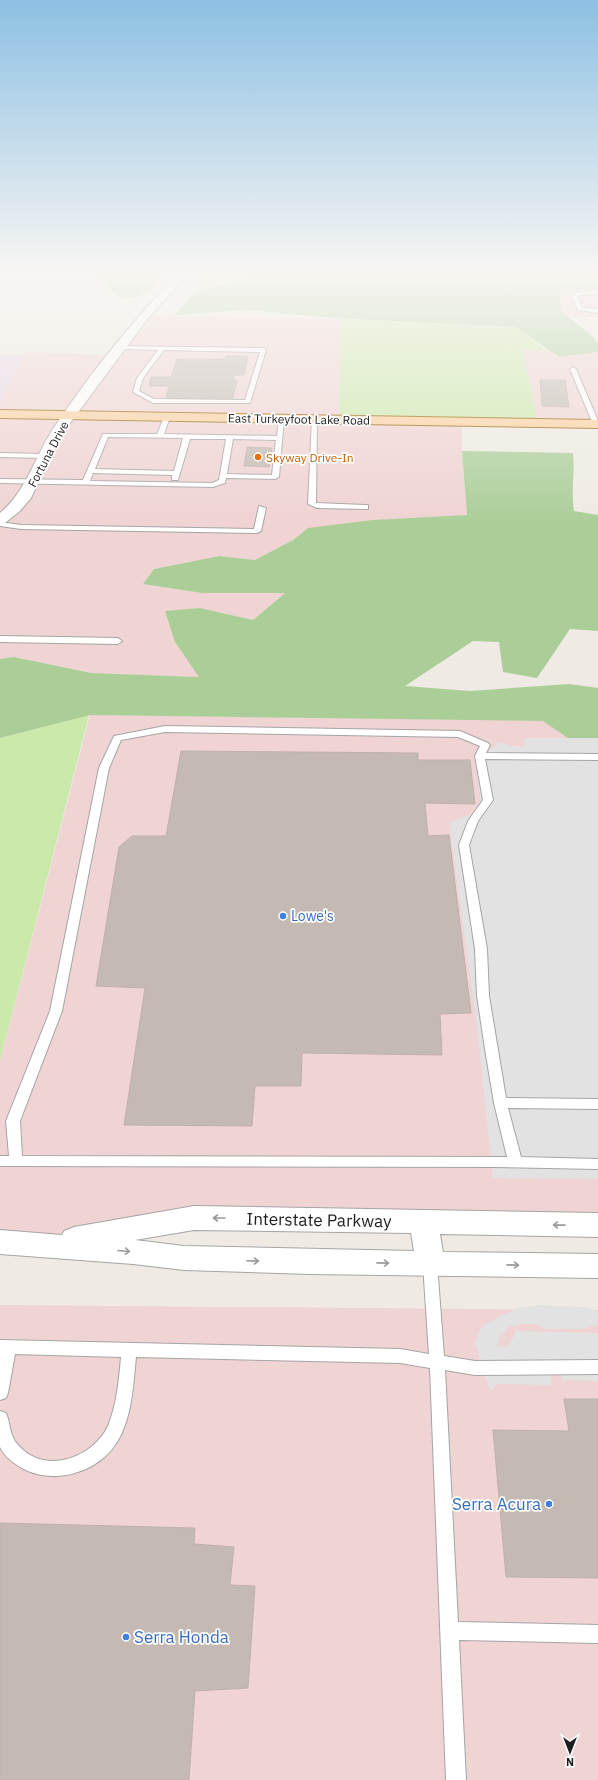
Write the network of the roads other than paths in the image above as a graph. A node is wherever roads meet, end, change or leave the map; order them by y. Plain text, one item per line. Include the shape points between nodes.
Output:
1 (112, 357) edge
2 (155, 357) edge
3 (261, 357) edge
4 (573, 369) dead end
5 (0, 414) edge
6 (68, 416) junction
7 (167, 417) junction
8 (282, 419) junction
9 (314, 420) junction
10 (597, 424) edge
11 (160, 436) junction
12 (187, 436) junction
13 (230, 437) junction
14 (280, 438) junction
15 (0, 455) edge
16 (44, 456) junction
17 (91, 471) junction
18 (176, 473) junction
19 (223, 476) junction
20 (0, 481) edge
21 (33, 481) junction
22 (86, 482) junction
23 (174, 485) junction
24 (365, 507) dead end
25 (262, 508) dead end
26 (0, 520) edge
27 (0, 524) edge
28 (0, 639) edge
29 (118, 640) dead end
30 (480, 756) junction
31 (598, 757) edge
32 (500, 1103) junction
33 (598, 1104) edge
34 (0, 1161) edge
35 (16, 1161) junction
36 (515, 1162) junction
37 (598, 1164) edge
38 (424, 1222) junction
39 (598, 1225) edge
40 (0, 1242) edge
41 (43, 1244) junction
42 (430, 1264) junction
43 (598, 1266) edge
44 (5, 1347) edge
45 (129, 1350) junction
46 (438, 1362) junction
47 (598, 1367) edge
48 (0, 1393) edge
49 (0, 1418) edge
50 (449, 1631) junction
51 (598, 1634) edge
52 (456, 1780) edge

1 - 6 street, Fortuna Drive
2 - 3 lane via 140,378 136,392 153,401 248,402
4 - 10 lane
5 - 6 main road, East Turkeyfoot Lake Road
6 - 7 main road, East Turkeyfoot Lake Road
6 - 16 street, Fortuna Drive
7 - 8 main road, East Turkeyfoot Lake Road
7 - 11 lane
8 - 9 main road, East Turkeyfoot Lake Road
8 - 14 lane
9 - 10 main road, East Turkeyfoot Lake Road
9 - 24 lane via 312,504
11 - 12 lane
11 - 17 lane via 106,435
12 - 13 lane
12 - 18 lane
13 - 14 lane
13 - 19 lane
14 - 19 lane via 275,477
15 - 16 lane
16 - 21 street, Fortuna Drive
17 - 18 lane
17 - 22 lane
18 - 23 lane
19 - 23 lane via 222,481 213,485
20 - 21 lane
21 - 22 lane
21 - 26 street, Fortuna Drive via 26,495
22 - 23 lane
25 - 27 lane via 257,531 21,528
28 - 29 lane
30 - 31 lane
30 - 32 lane via 488,800 472,821 464,845 480,942 483,996
30 - 35 lane via 484,745 460,734 165,729 117,738 104,768 56,1011 13,1121
32 - 33 lane
32 - 36 lane
34 - 35 lane
35 - 36 lane
36 - 37 lane
39 -> 38 street, Interstate Parkway
38 -> 41 street, Interstate Parkway via 194,1218
38 - 42 street
40 - 41 street, Interstate Parkway
41 -> 42 street, Interstate Parkway via 184,1258
42 -> 43 street, Interstate Parkway
42 - 46 lane
44 - 45 lane
44 - 48 lane
45 - 46 lane via 400,1356
45 - 49 lane via 122,1410 107,1442 88,1461 59,1469 31,1466 13,1452 3,1438
46 - 47 lane via 475,1368
46 - 50 lane
50 - 51 lane
50 - 52 lane

